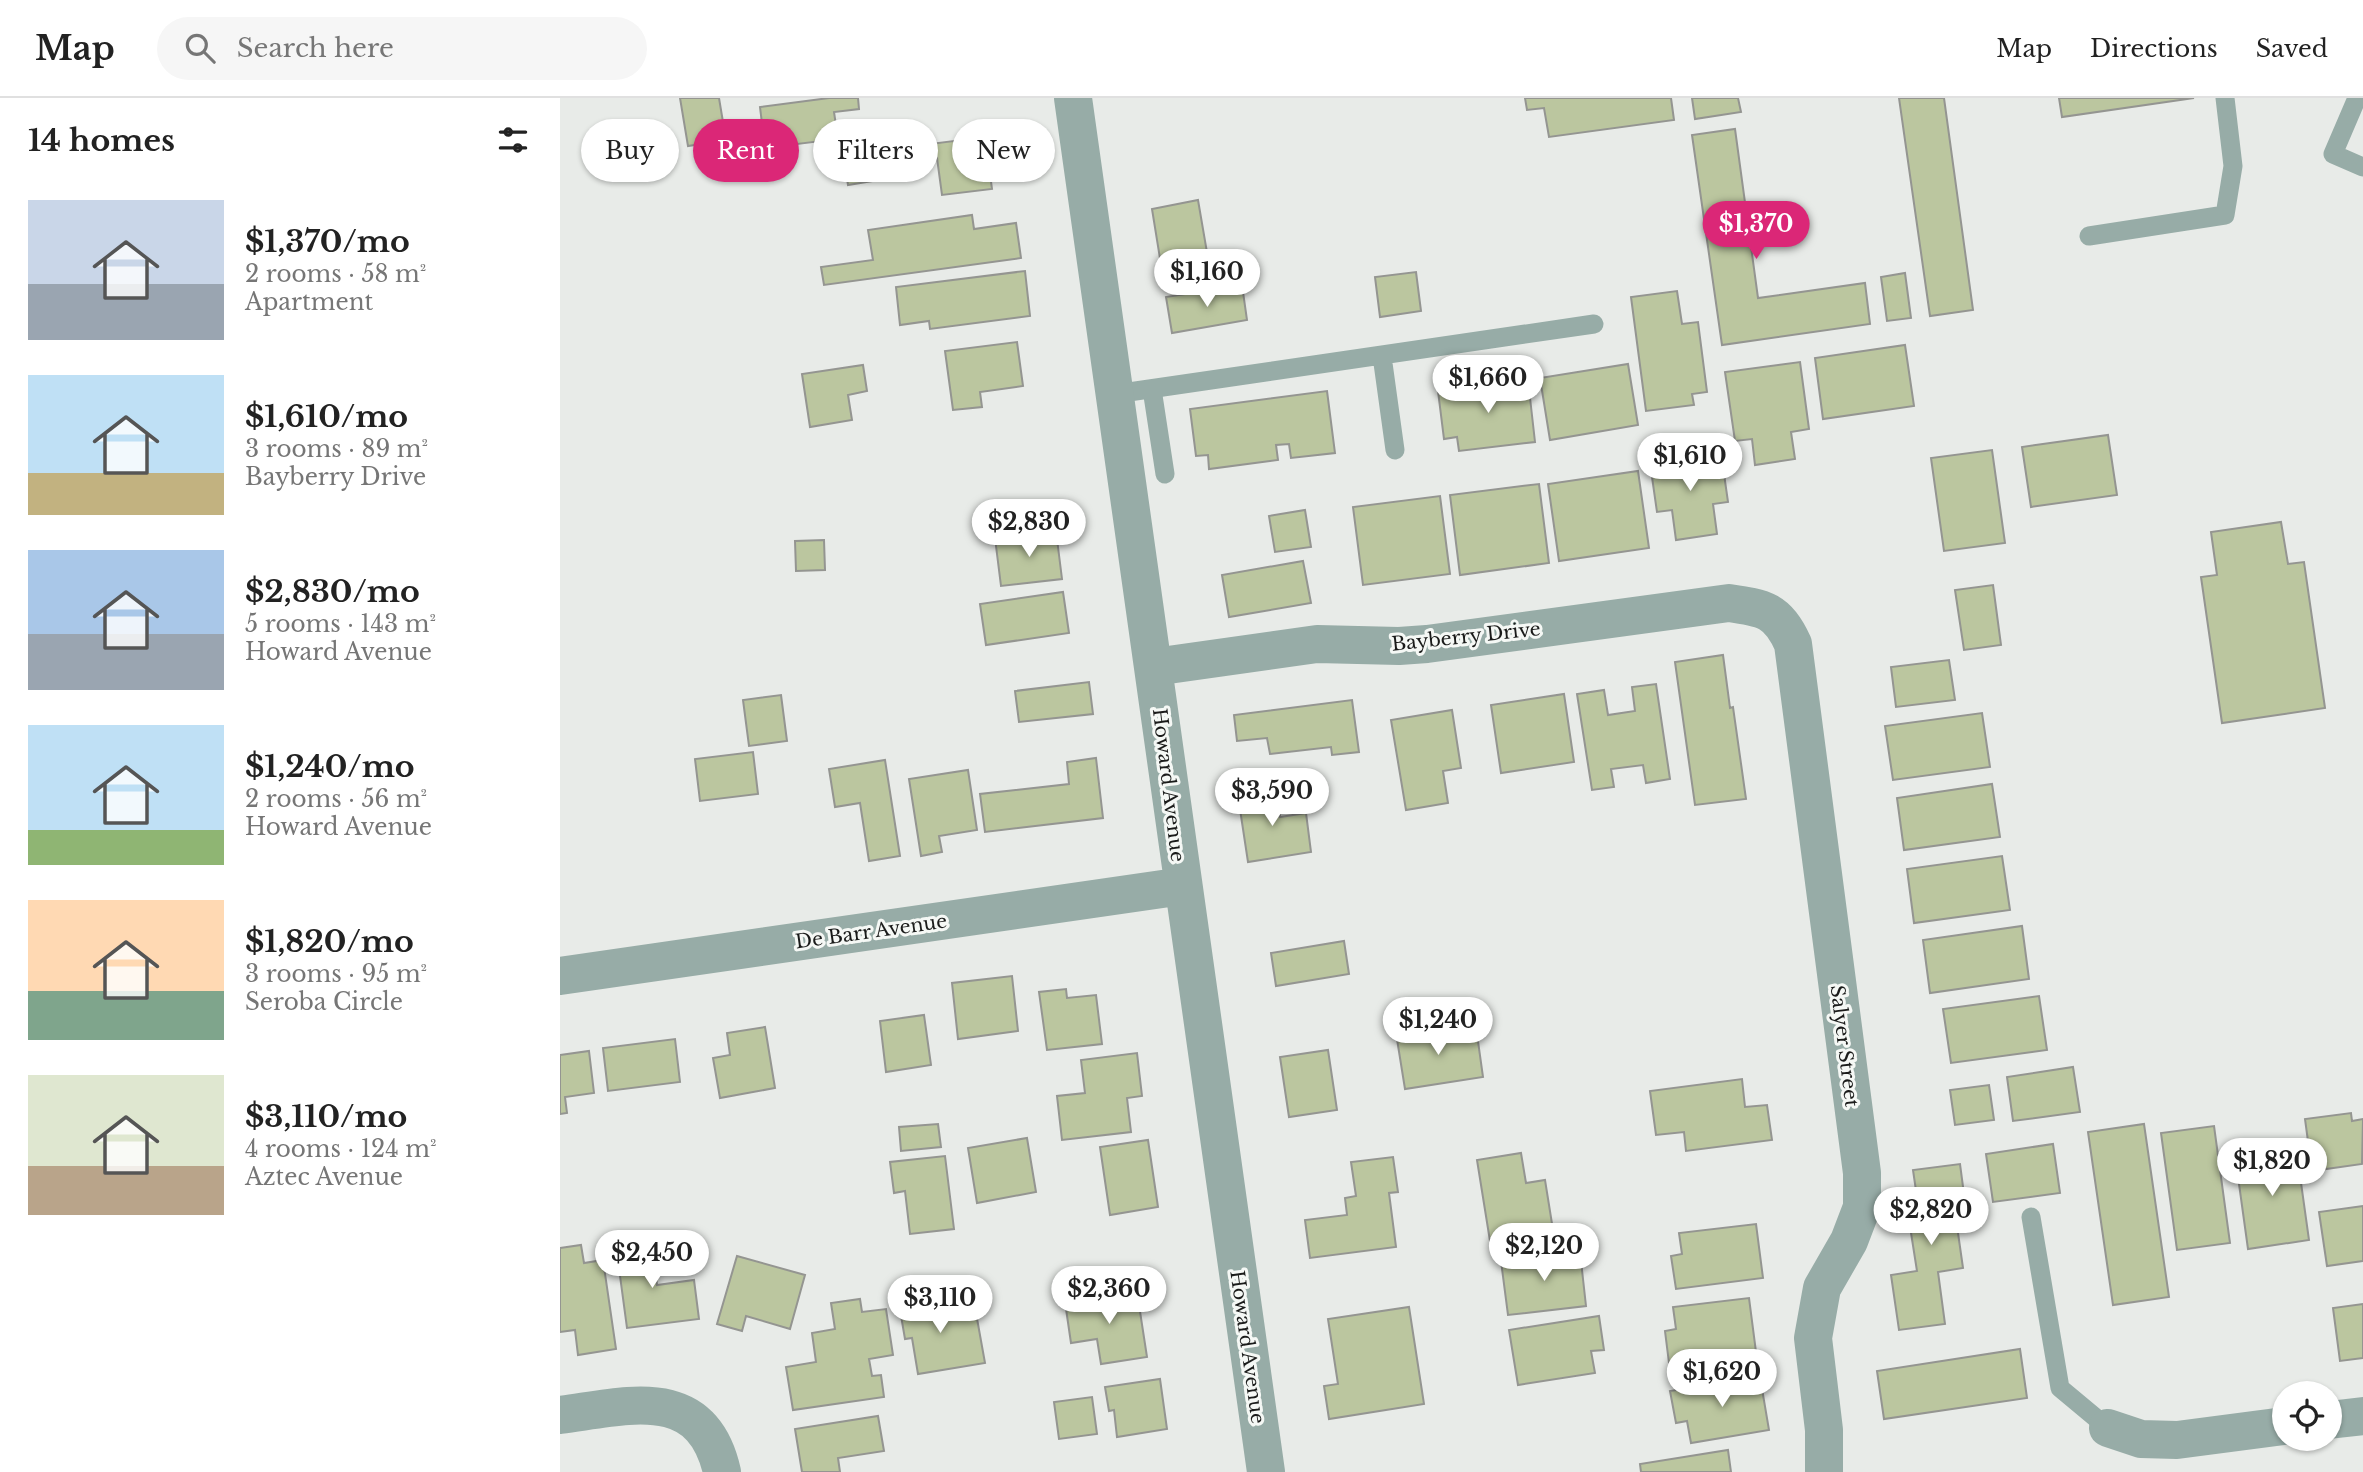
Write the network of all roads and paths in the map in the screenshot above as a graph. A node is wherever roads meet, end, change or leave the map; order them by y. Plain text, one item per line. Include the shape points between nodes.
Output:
1 (1073, 98) edge
2 (2225, 98) edge
3 (2357, 98) edge
4 (2363, 167) edge
5 (2089, 236) dead end
6 (1594, 324) dead end
7 (1381, 356) junction
8 (1152, 389) junction
9 (1115, 394) junction
10 (1395, 450) dead end
11 (1165, 474) dead end
12 (1777, 615) joint
13 (1154, 667) junction
14 (1183, 886) junction
15 (560, 976) edge
16 (2031, 1217) dead end
17 (560, 1415) edge
18 (2363, 1416) edge
19 (2342, 1418) edge
20 (2108, 1428) joint
21 (2272, 1428) edge
22 (722, 1472) edge
23 (1266, 1472) edge
24 (1824, 1472) edge

1 - 9 street, Howard Avenue
2 - 5 lane via 2233,166 2225,215
3 - 4 lane via 2333,154
6 - 7 lane
7 - 8 lane
7 - 10 lane
8 - 9 lane
8 - 11 lane
9 - 13 street, Howard Avenue
12 - 13 street, Bayberry Drive via 1750,606 1715,604 1427,644 1317,644
12 - 24 street, Salyer Street via 1793,644 1862,1173 1862,1207 1822,1288 1813,1338
13 - 14 street, Howard Avenue
14 - 15 street, De Barr Avenue
14 - 23 street, Howard Avenue
16 - 20 lane via 2060,1388
17 - 22 street via 632,1405 680,1412 700,1424 713,1443
18 - 19 street
20 - 21 street via 2141,1439 2177,1440

